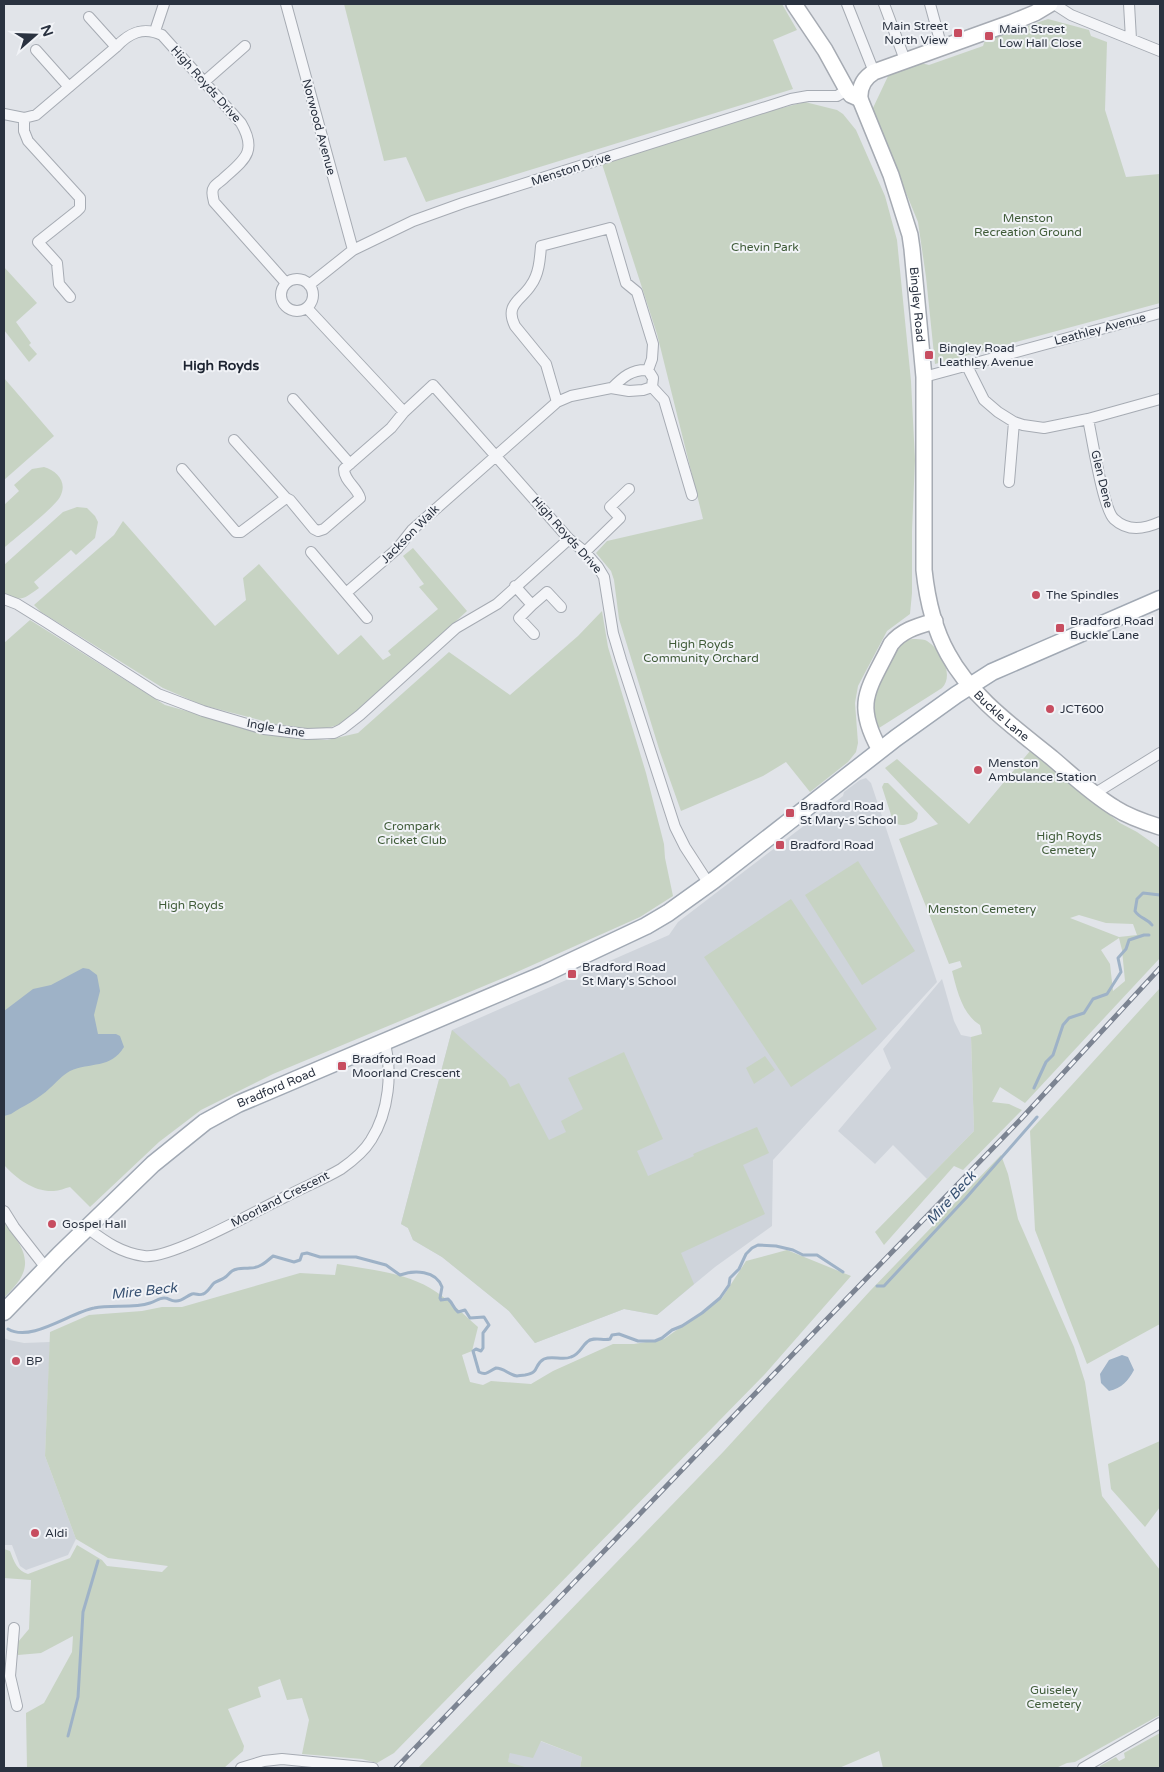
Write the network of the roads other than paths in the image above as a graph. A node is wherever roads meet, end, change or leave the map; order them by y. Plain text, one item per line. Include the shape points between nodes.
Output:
1 (164, 4) edge
2 (286, 4) edge
3 (794, 4) edge
4 (847, 4) edge
5 (884, 4) edge
6 (930, 4) edge
7 (1050, 4) edge
8 (1054, 4) edge
9 (1128, 4) edge
10 (89, 17) dead end
11 (155, 32) junction
12 (1131, 39) junction
13 (245, 46) dead end
14 (116, 47) junction
15 (942, 48) junction
16 (36, 50) dead end
17 (1160, 51) edge
18 (905, 60) junction
19 (874, 72) junction
20 (204, 82) junction
21 (69, 87) junction
22 (847, 90) junction
23 (860, 99) junction
24 (4, 114) edge
25 (24, 118) junction
26 (352, 250) junction
27 (286, 283) junction
28 (309, 286) junction
29 (70, 297) dead end
30 (307, 308) junction
31 (1160, 313) edge
32 (966, 364) junction
33 (648, 370) junction
34 (924, 377) junction
35 (652, 387) junction
36 (612, 388) junction
37 (293, 399) dead end
38 (1160, 399) edge
39 (557, 402) junction
40 (404, 412) junction
41 (1088, 419) junction
42 (1014, 422) junction
43 (234, 440) dead end
44 (495, 454) junction
45 (350, 464) junction
46 (182, 470) dead end
47 (1009, 482) dead end
48 (629, 489) dead end
49 (692, 495) dead end
50 (286, 498) junction
51 (1160, 522) edge
52 (569, 538) junction
53 (311, 552) dead end
54 (585, 552) junction
55 (515, 586) junction
56 (346, 594) junction
57 (4, 599) edge
58 (1160, 599) edge
59 (532, 606) junction
60 (561, 608) dead end
61 (367, 618) dead end
62 (935, 621) junction
63 (534, 634) dead end
64 (970, 686) junction
65 (880, 750) junction
66 (1160, 753) edge
67 (1094, 794) junction
68 (1160, 827) edge
69 (709, 884) junction
70 (384, 1041) junction
71 (4, 1210) edge
72 (87, 1228) junction
73 (46, 1268) junction
74 (4, 1312) edge
75 (14, 1628) dead end
76 (7, 1675) edge
77 (17, 1706) dead end
78 (1160, 1723) edge
79 (282, 1764) edge
80 (241, 1768) edge
81 (372, 1768) edge
82 (1083, 1768) edge

1 - 11 street
2 - 26 street, Norwood Avenue
3 - 22 street
4 - 19 street
5 - 18 street
6 - 15 street
7 - 15 street via 1014,22
8 - 12 street via 1071,15
9 - 12 street
10 - 14 street
11 - 14 street via 135,32
11 - 20 street, High Royds Drive via 162,35
12 - 17 street
13 - 20 street
14 - 21 street
15 - 18 street
16 - 21 street
18 - 19 street
19 - 23 street via 861,86
20 - 27 street, High Royds Drive via 241,123 249,142 244,160 214,187 214,202
21 - 25 street via 36,115
22 - 23 street
22 - 26 street, Menston Drive via 837,96 791,99 463,204 413,221
23 - 34 street, Bingley Road via 891,175 910,235
24 - 25 street
25 - 29 street via 28,141 80,198 80,208 38,242 57,264 59,284
26 - 28 street, Menston Drive
27 - 28 street via 296,279
27 - 30 street via 280,294 285,306 293,311
28 - 30 street via 312,297
30 - 40 street
31 - 32 street, Leathley Avenue
32 - 34 street, Leathley Avenue
32 - 42 street via 984,400
33 - 35 street via 653,378
33 - 36 street via 629,374
33 - 39 street via 653,344 637,292 626,283 610,228 541,246 537,274 531,286 517,299 512,319 546,364
34 - 62 street, Bingley Road via 924,570
35 - 36 street via 636,391
35 - 49 street via 664,400
36 - 39 street
37 - 45 street
38 - 41 street
39 - 44 street, Jackson Walk
40 - 44 street, High Royds Drive via 433,385
40 - 45 street via 392,428
41 - 42 street via 1044,428
41 - 51 street, Glen Dene via 1112,518 1129,529 1148,528
42 - 47 street
43 - 50 street
44 - 52 street, High Royds Drive
44 - 56 street, Jackson Walk
45 - 50 street via 344,469 344,475 360,498 324,529 314,529
46 - 50 street via 236,532 241,532
48 - 54 street via 610,507 620,518
52 - 54 street, High Royds Drive
52 - 55 street, Ingle Lane
53 - 56 street
54 - 69 street, High Royds Drive via 604,577 621,660 675,827
55 - 57 street, Ingle Lane via 498,604 456,628 342,729 334,733 307,734 264,729 203,712 158,694 17,604
55 - 59 street
56 - 61 street
58 - 64 main road, Bradford Road via 992,672
59 - 60 street via 547,592
59 - 63 street via 519,618
62 - 64 street, Bingley Road via 948,655
62 - 65 street via 896,637 868,691 865,714 870,733
64 - 65 main road, Bradford Road
64 - 67 street, Buckle Lane
65 - 69 main road, Bradford Road
66 - 67 street
67 - 68 street, Buckle Lane via 1131,817
69 - 70 main road, Bradford Road via 646,926 544,974
70 - 72 main road, Bradford Road via 204,1122 153,1164
70 - 72 street, Moorland Crescent via 389,1072 380,1121 371,1141 342,1168 171,1252 146,1257 116,1249
71 - 73 street
72 - 73 main road, Bradford Road
73 - 74 main road, Bradford Road
75 - 76 street
76 - 77 street
78 - 82 street
79 - 80 street via 264,1761
79 - 81 street

